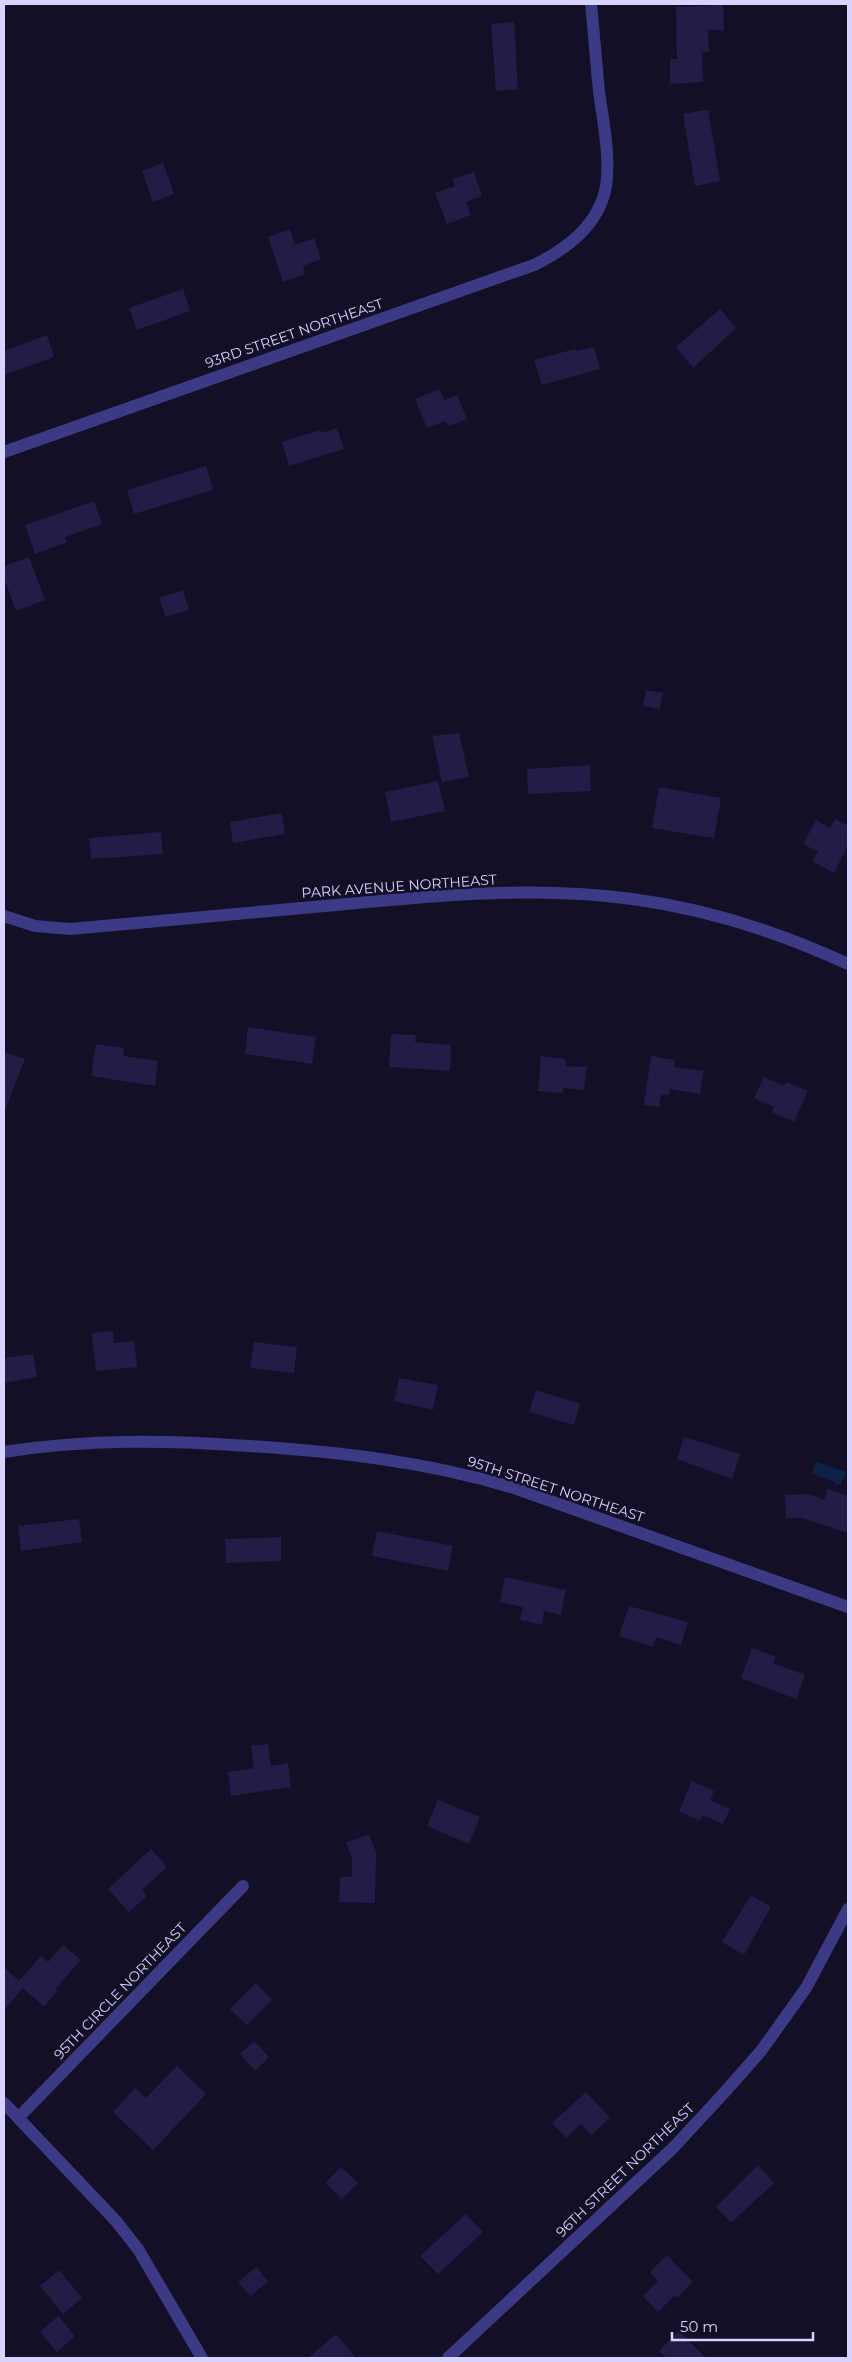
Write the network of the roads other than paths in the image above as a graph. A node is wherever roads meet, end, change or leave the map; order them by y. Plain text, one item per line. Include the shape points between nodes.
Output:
1 (591, 4) edge
2 (4, 452) edge
3 (4, 916) edge
4 (848, 964) edge
5 (4, 1452) edge
6 (848, 1608) edge
7 (243, 1886) dead end
8 (848, 1909) edge
9 (4, 2103) edge
10 (18, 2118) junction
11 (202, 2358) edge
12 (448, 2358) edge

1 - 2 street, 93RD STREET NORTHEAST via 607,183 602,202 586,228 570,244 534,265
3 - 4 street, PARK AVENUE NORTHEAST via 35,926 70,929 437,896 570,893 631,899 726,918 798,941
5 - 6 street, 95TH STREET NORTHEAST via 132,1440 169,1440 300,1449 418,1464 517,1489
7 - 10 street, 95TH CIRCLE NORTHEAST
8 - 12 street, 96TH STREET NORTHEAST via 806,1988 761,2051 723,2094 673,2148
9 - 10 street
10 - 11 street via 116,2221 138,2249

